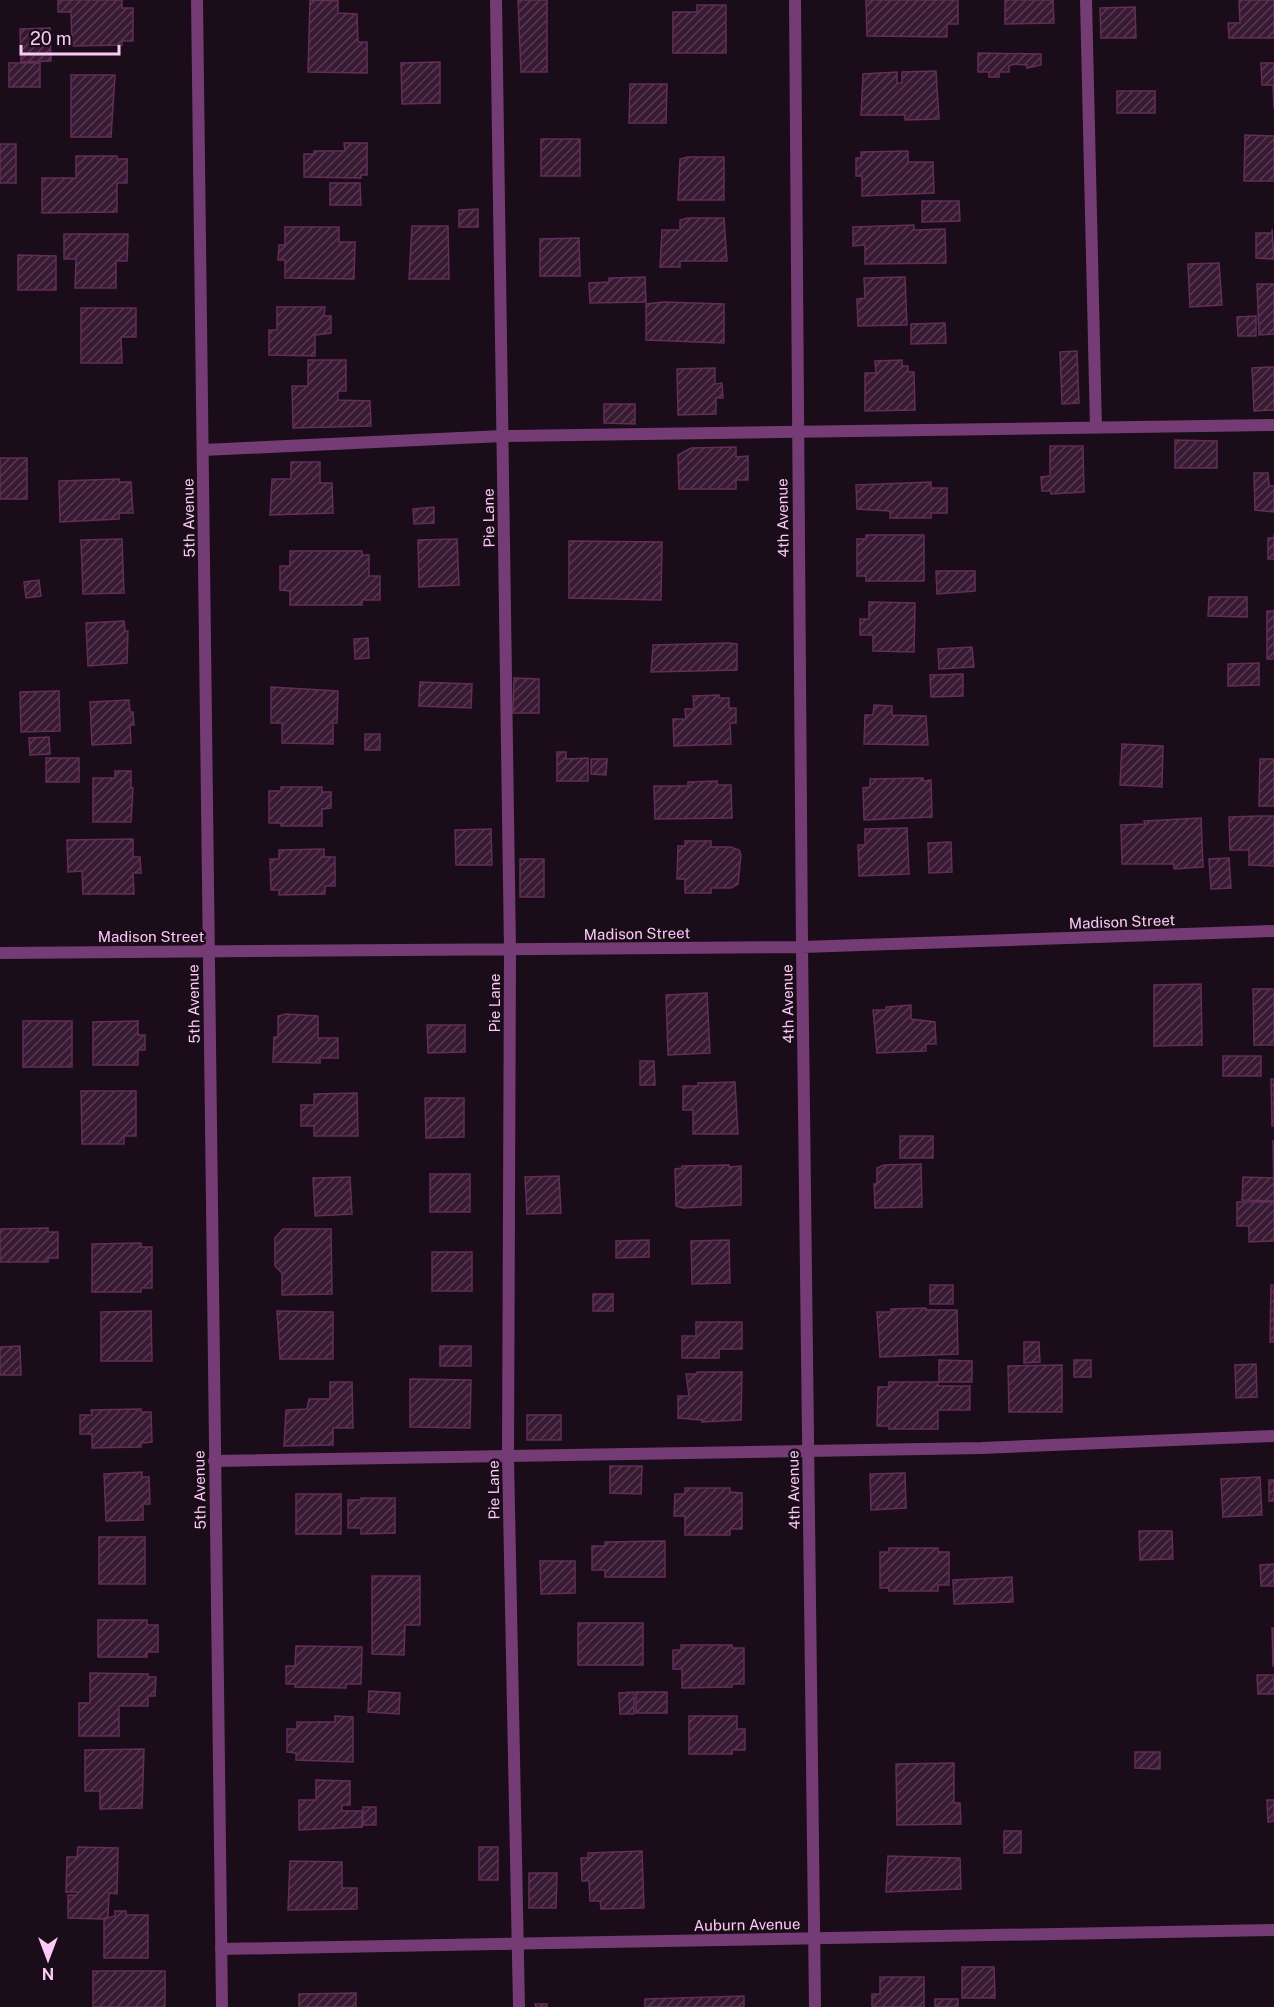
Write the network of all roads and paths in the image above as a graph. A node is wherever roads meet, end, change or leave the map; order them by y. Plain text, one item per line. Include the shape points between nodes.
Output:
1 (197, 0) edge
2 (496, 0) edge
3 (795, 0) edge
4 (1086, 0) edge
5 (1274, 425) edge
6 (1096, 428) junction
7 (797, 434) junction
8 (502, 436) junction
9 (203, 450) junction
10 (1274, 932) edge
11 (802, 947) junction
12 (510, 950) junction
13 (0, 952) edge
14 (208, 952) junction
15 (1274, 1436) edge
16 (808, 1450) junction
17 (508, 1458) junction
18 (214, 1461) junction
19 (1274, 1930) edge
20 (814, 1938) junction
21 (518, 1944) junction
22 (221, 1949) junction
23 (222, 2007) edge
24 (519, 2007) edge
25 (815, 2007) edge

1 - 9 street, 5th Avenue
2 - 8 street, Pie Lane
3 - 7 street, 4th Avenue
4 - 6 street
5 - 6 street
6 - 7 street
7 - 8 street
7 - 11 street, 4th Avenue
8 - 9 street
8 - 12 street, Pie Lane
9 - 14 street, 5th Avenue
10 - 11 street, Madison Street
11 - 12 street, Madison Street
11 - 16 street, 4th Avenue
12 - 14 street, Madison Street
12 - 17 street, Pie Lane
13 - 14 street, Madison Street
14 - 18 street, 5th Avenue
15 - 16 street via 982,1448
16 - 17 street
16 - 20 street, 4th Avenue
17 - 18 street
17 - 21 street, Pie Lane
18 - 22 street, 5th Avenue
19 - 20 street, Auburn Avenue
20 - 21 street, Auburn Avenue
20 - 25 street, 4th Avenue
21 - 22 street, Auburn Avenue
21 - 24 street, Pie Lane
22 - 23 street, 5th Avenue

